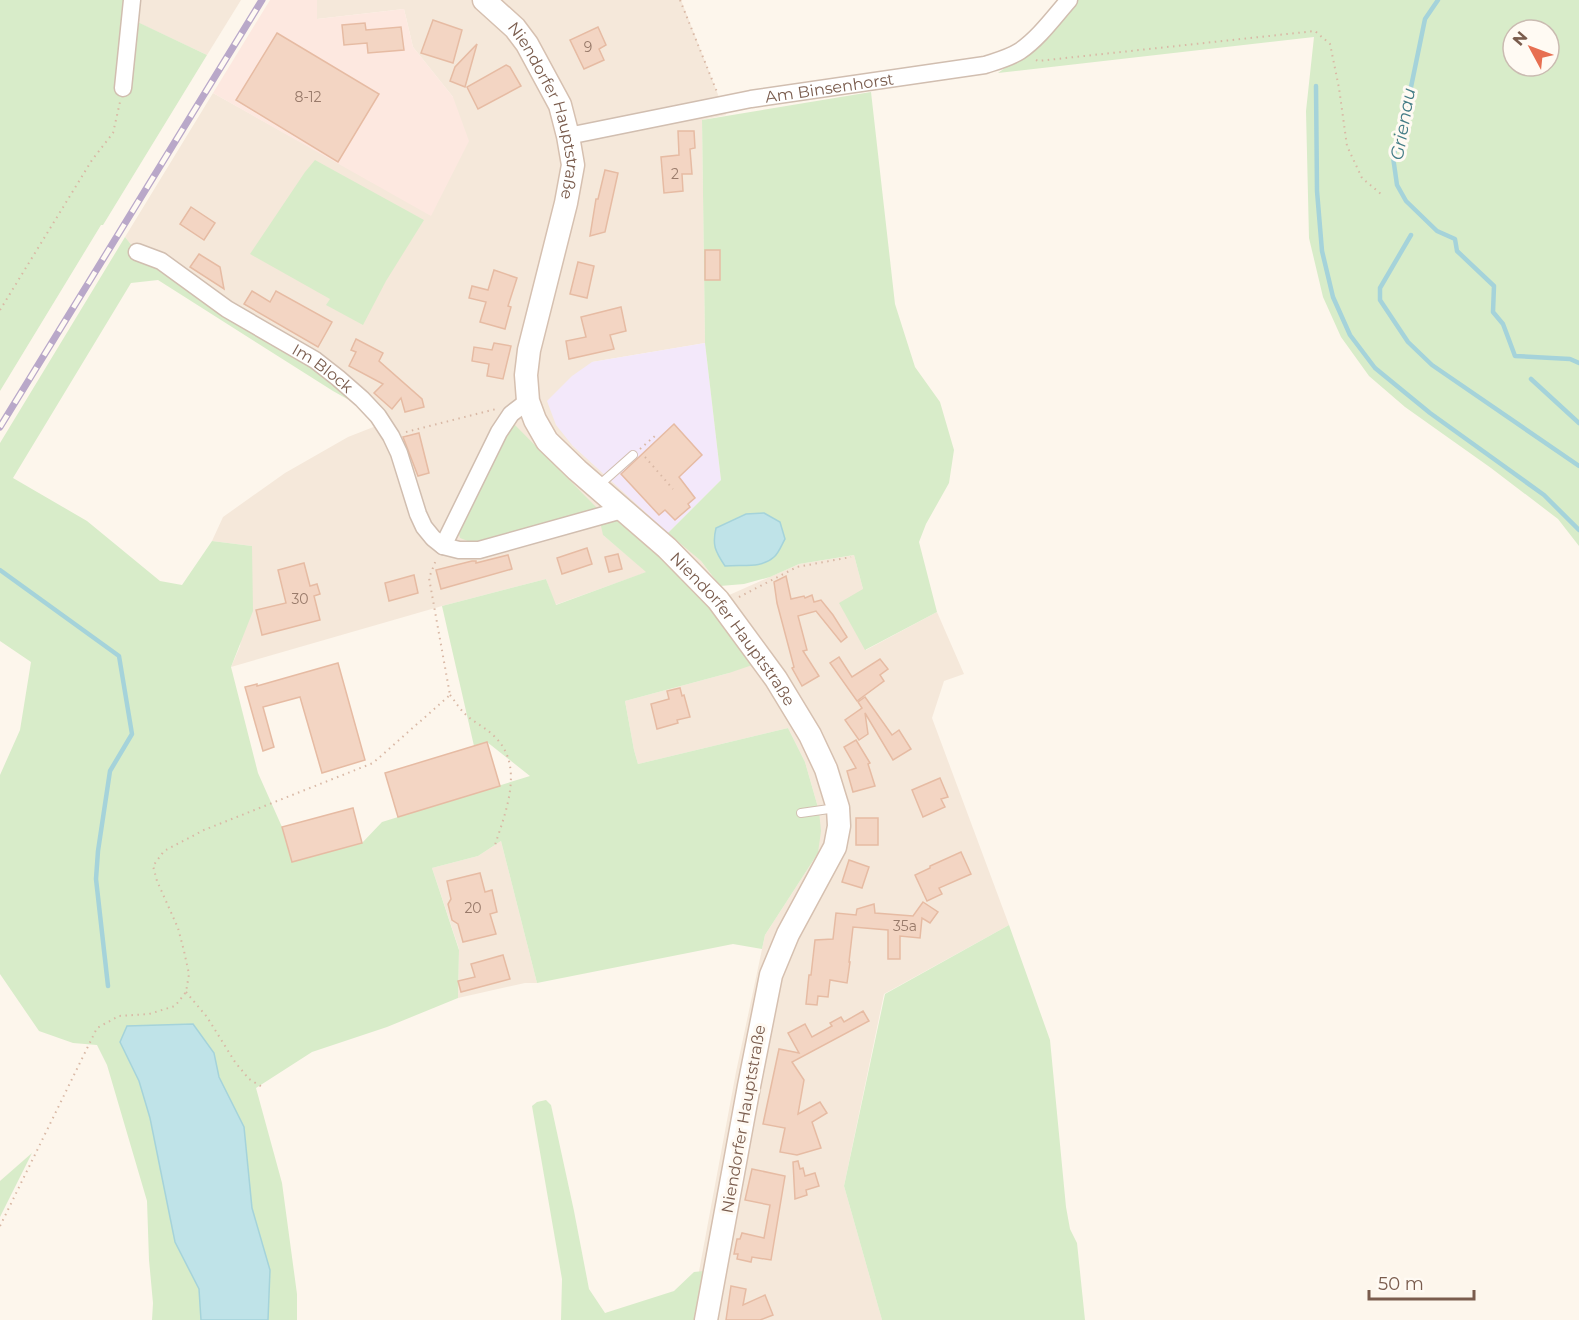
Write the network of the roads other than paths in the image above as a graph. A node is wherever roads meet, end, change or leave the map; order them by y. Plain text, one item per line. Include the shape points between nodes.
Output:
1 (132, 0) edge
2 (484, 0) edge
3 (1070, 0) edge
4 (123, 88) road end
5 (568, 136) junction
6 (137, 252) dead end
7 (528, 401) junction
8 (633, 455) dead end
9 (597, 488) junction
10 (622, 510) junction
11 (443, 546) junction
12 (838, 808) junction
13 (801, 813) dead end
14 (706, 1320) edge

1 - 4 street
2 - 5 main road, Niendorfer Hauptstraße via 516,28 527,44 560,105
3 - 5 street, Am Binsenhorst via 1020,51 985,65 751,99
5 - 7 main road, Niendorfer Hauptstraße via 573,165 529,350
6 - 11 street, Im Block via 161,261 227,309 315,360 362,399 391,436 424,527
7 - 9 main road, Niendorfer Hauptstraße via 547,441
7 - 11 street via 511,414 499,432
8 - 9 lane
9 - 10 main road, Niendorfer Hauptstraße
10 - 11 street via 478,550
10 - 12 main road, Niendorfer Hauptstraße via 723,605 810,735
12 - 13 lane
12 - 14 main road, Niendorfer Hauptstraße via 835,847 788,934 771,975

